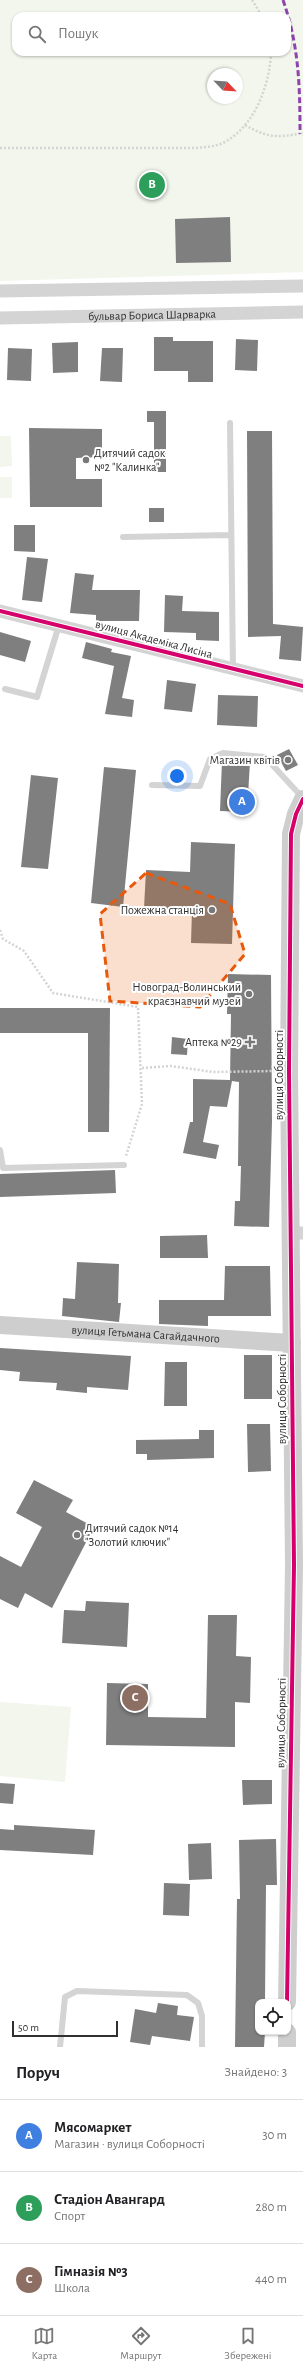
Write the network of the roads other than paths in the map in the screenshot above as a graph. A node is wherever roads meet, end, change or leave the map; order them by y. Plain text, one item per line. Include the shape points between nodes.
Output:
1 (303, 286) edge
2 (0, 291) edge
3 (303, 312) edge
4 (0, 318) edge
5 (230, 423) dead end
6 (231, 535) junction
7 (123, 537) dead end
8 (0, 611) edge
9 (60, 624) junction
10 (233, 670) junction
11 (303, 686) edge
12 (5, 690) dead end
13 (152, 785) dead end
14 (303, 799) edge
15 (0, 1150) edge
16 (124, 1165) road end
17 (297, 1233) edge
18 (0, 1325) edge
19 (292, 1344) junction
20 (287, 1999) edge
21 (287, 2035) edge
22 (60, 2047) edge
23 (202, 2047) edge
24 (287, 2047) edge

1 - 2 street
3 - 4 street, бульвар Бориса Шарварка
5 - 6 lane
6 - 7 lane
6 - 10 lane
8 - 9 street, вулиця Академіка Лисіна
9 - 10 street, вулиця Академіка Лисіна
9 - 12 lane via 37,697
10 - 11 street, вулиця Академіка Лисіна
13 - 14 lane via 200,786 210,759 223,753 265,757
14 - 17 street, вулиця Соборності via 291,834 289,1071
15 - 16 lane via 3,1168
17 - 19 street, вулиця Соборності
18 - 19 street, вулиця Гетьмана Сагайдачного
19 - 20 street, вулиця Соборності via 294,1565
21 - 24 street
22 - 23 lane via 65,1997 76,1991 187,1995 198,2003 202,2016

